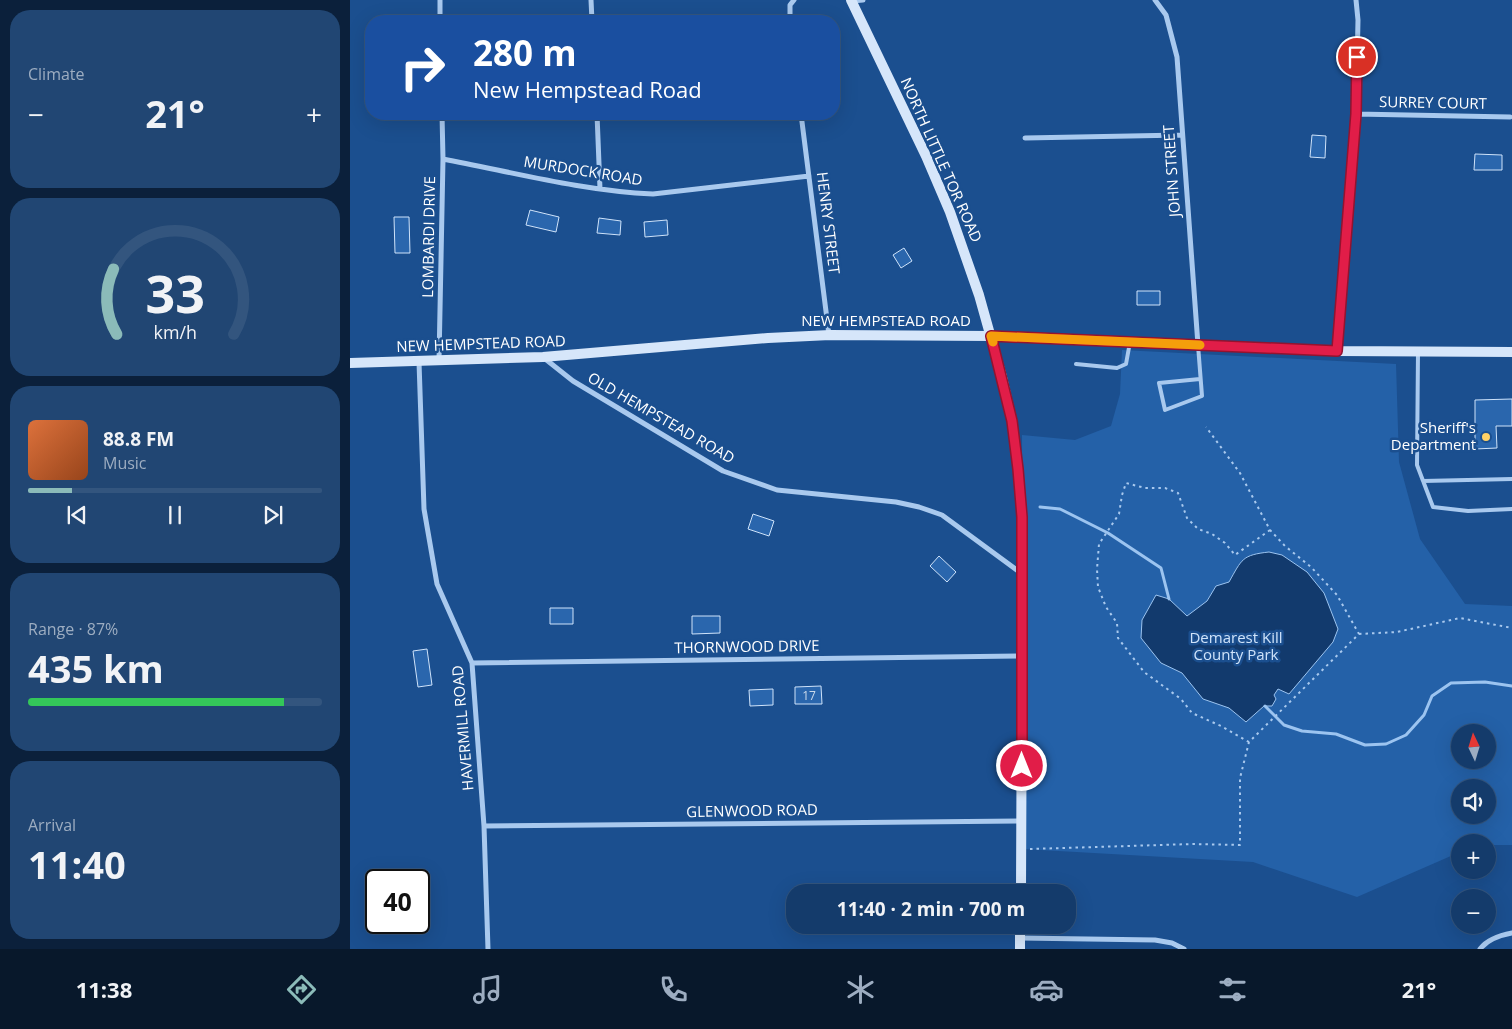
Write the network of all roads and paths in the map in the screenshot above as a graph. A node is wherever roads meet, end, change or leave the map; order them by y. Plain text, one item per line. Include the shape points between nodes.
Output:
1 (440, 0) edge
2 (591, 0) edge
3 (794, 0) edge
4 (863, 0) edge
5 (1155, 0) edge
6 (1356, 0) edge
7 (851, 1) edge
8 (440, 15) edge
9 (592, 15) edge
10 (790, 15) edge
11 (1356, 114) junction
12 (1510, 117) dead end
13 (442, 120) edge
14 (597, 120) edge
15 (802, 120) edge
16 (1182, 135) junction
17 (1025, 138) dead end
18 (443, 159) junction
19 (809, 176) junction
20 (600, 189) junction
21 (830, 335) junction
22 (991, 336) junction
23 (1130, 342) junction
24 (1198, 345) junction
25 (1337, 351) junction
26 (1418, 352) junction
27 (1512, 352) edge
28 (543, 357) junction
29 (439, 360) junction
30 (419, 362) junction
31 (350, 364) edge
32 (1076, 364) dead end
33 (1200, 379) junction
34 (1206, 427) dead end
35 (1512, 479) edge
36 (1423, 481) junction
37 (1512, 509) edge
38 (1270, 530) junction
39 (1021, 573) junction
40 (1512, 628) edge
41 (1359, 634) junction
42 (1022, 656) junction
43 (472, 663) junction
44 (1249, 742) junction
45 (1021, 821) junction
46 (484, 826) junction
47 (1023, 849) dead end
48 (1020, 884) edge
49 (1512, 933) edge
50 (1020, 934) edge
51 (1020, 938) junction
52 (488, 949) edge
53 (1020, 949) edge
54 (1184, 949) edge
55 (1480, 949) edge

1 - 8 street
2 - 9 street
3 - 10 street via 790,5
4 - 7 street
5 - 16 street, JOHN STREET via 1166,15 1177,57
6 - 11 street
7 - 22 street, NORTH LITTLE TOR ROAD via 950,212
11 - 12 street, SURREY COURT
11 - 25 street
13 - 18 street, LOMBARDI DRIVE
14 - 20 street
15 - 19 street, HENRY STREET
16 - 17 street
16 - 24 street, JOHN STREET
18 - 20 street, MURDOCK ROAD
18 - 29 street, LOMBARDI DRIVE
19 - 20 street, MURDOCK ROAD via 653,194
19 - 21 street, HENRY STREET
21 - 22 street, NEW HEMPSTEAD ROAD
21 - 28 street, NEW HEMPSTEAD ROAD
22 - 23 street, NEW HEMPSTEAD ROAD
22 - 39 street, NORTH LITTLE TOR ROAD via 1012,421 1022,517
23 - 24 street, NEW HEMPSTEAD ROAD
23 - 32 lane via 1126,364 1117,368
24 - 25 street, NEW HEMPSTEAD ROAD
24 - 33 lane
25 - 26 street, NEW HEMPSTEAD ROAD
26 - 27 street, NEW HEMPSTEAD ROAD
26 - 36 lane via 1417,465
28 - 29 street, NEW HEMPSTEAD ROAD
28 - 39 street, OLD HEMPSTEAD ROAD via 573,381 723,471 777,490 919,507 942,515
29 - 30 street, NEW HEMPSTEAD ROAD
30 - 31 street, NEW HEMPSTEAD ROAD
30 - 43 street, HAVERMILL ROAD via 425,518 437,584
33 - 33 lane via 1202,396 1165,410 1159,383
34 - 38 path via 1240,473
35 - 36 lane
36 - 37 lane via 1433,507 1468,511
38 - 41 path via 1337,595
38 - 44 path via 1235,555 1225,543 1198,529 1187,518 1178,493 1166,488 1145,488 1126,483 1119,514 1099,544 1096,569 1098,587 1117,623 1118,638 1144,672 1181,699 1192,713
39 - 42 street, NORTH LITTLE TOR ROAD
40 - 41 path via 1460,618 1397,632
41 - 44 path
42 - 43 street, THORNWOOD DRIVE
42 - 45 street, NORTH LITTLE TOR ROAD
43 - 46 street, HAVERMILL ROAD
44 - 47 path via 1240,778 1240,845
45 - 46 street, GLENWOOD ROAD
45 - 48 street, NORTH LITTLE TOR ROAD
46 - 52 street, HAVERMILL ROAD
49 - 55 street via 1502,935
50 - 51 street
51 - 53 street
51 - 54 street via 1155,940

